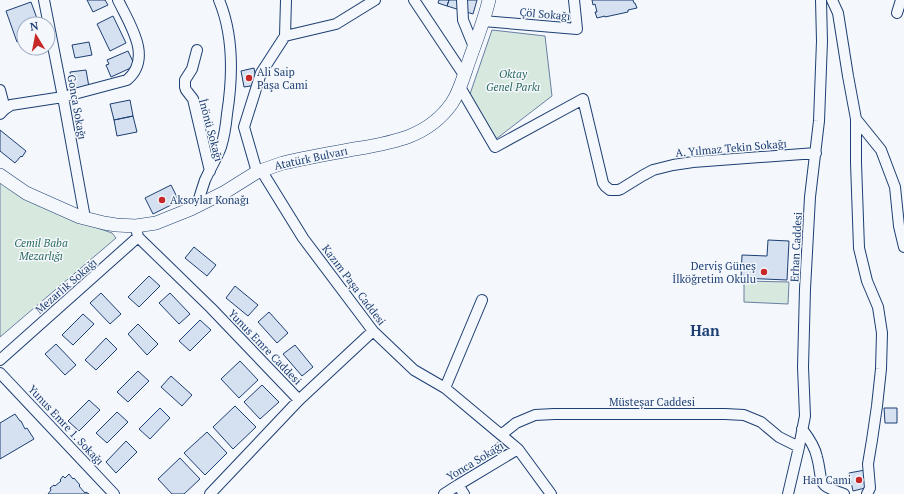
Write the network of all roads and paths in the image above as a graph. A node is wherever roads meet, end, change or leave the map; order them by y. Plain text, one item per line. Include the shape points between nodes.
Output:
1 (44, 0) edge
2 (118, 0) edge
3 (219, 0) edge
4 (286, 0) edge
5 (375, 0) edge
6 (414, 0) edge
7 (462, 0) edge
8 (489, 0) edge
9 (574, 0) edge
10 (821, 0) edge
11 (832, 0) edge
12 (901, 0) edge
13 (897, 13) dead end
14 (482, 21) junction
15 (285, 36) junction
16 (474, 47) junction
17 (197, 50) dead end
18 (462, 81) junction
19 (0, 90) edge
20 (63, 97) junction
21 (2, 112) edge
22 (856, 119) junction
23 (816, 152) junction
24 (259, 171) junction
25 (210, 172) junction
26 (0, 175) edge
27 (197, 206) junction
28 (84, 218) junction
29 (137, 232) junction
30 (904, 247) edge
31 (482, 300) dead end
32 (373, 331) junction
33 (0, 360) edge
34 (0, 373) edge
35 (445, 388) junction
36 (300, 400) junction
37 (802, 430) junction
38 (501, 435) junction
39 (799, 447) junction
40 (518, 449) junction
41 (458, 485) junction
42 (114, 494) edge
43 (210, 494) edge
44 (444, 494) edge
45 (464, 494) edge
46 (551, 494) edge
47 (788, 494) edge
48 (844, 494) edge
49 (867, 494) edge

1 - 20 street, Gonca Sokağı
2 - 20 street via 135,35 140,58 137,68 127,80
3 - 25 street via 229,40 231,79 221,147
4 - 15 street
5 - 15 street via 336,24
6 - 18 street
7 - 16 street via 463,20
8 - 14 main road, Atatürk Bulvarı
9 - 14 street, Çöl Sokağı via 577,29
10 - 23 street, Erhan Caddesi via 822,41
11 - 22 street via 838,13
12 - 13 street
14 - 16 main road, Atatürk Bulvarı
15 - 24 street, Kazım Paşa Caddesi via 261,74 244,127
16 - 18 main road, Atatürk Bulvarı
17 - 25 street, İnönü Sokağı via 192,69 185,80 185,87 192,99
18 - 23 street, A. Yılmaz Tekin Sokağı via 496,146 583,98 603,183 614,191 653,170 673,164
18 - 24 main road, Atatürk Bulvarı via 447,110 416,134 381,145 283,163
19 - 21 street
20 - 21 street via 11,105
20 - 28 street, Gonca Sokağı
22 - 30 street via 881,150 895,187
22 - 49 street via 859,248 867,281 878,307 882,333 879,391 868,464 870,488
23 - 37 street, Erhan Caddesi via 810,197 805,289 805,416
24 - 27 main road, Atatürk Bulvarı
24 - 32 street, Kazım Paşa Caddesi via 304,238
25 - 27 street via 204,182
26 - 28 main road, Atatürk Bulvarı via 26,193
27 - 29 main road, Atatürk Bulvarı via 146,225
28 - 29 main road, Atatürk Bulvarı
29 - 33 street, Mezarlık Sokağı
29 - 36 street, Yunus Emre Caddesi
31 - 35 street
32 - 35 street, Kazım Paşa Caddesi via 414,370
32 - 36 street
34 - 42 street, Yunus Emre 1. Sokağı
35 - 38 street, Kazım Paşa Caddesi
36 - 43 street, Yunus Emre Caddesi
37 - 39 street, Erhan Caddesi
37 - 48 street via 811,442 817,457 822,483
38 - 39 street, Müsteşar Caddesi via 516,423 535,415 725,414 744,415 761,422
38 - 40 street, Kazım Paşa Caddesi
39 - 47 street, Erhan Caddesi
40 - 41 street, Yonca Sokağı
40 - 46 street, Kazım Paşa Caddesi
41 - 44 street, Yonca Sokağı
41 - 45 street

